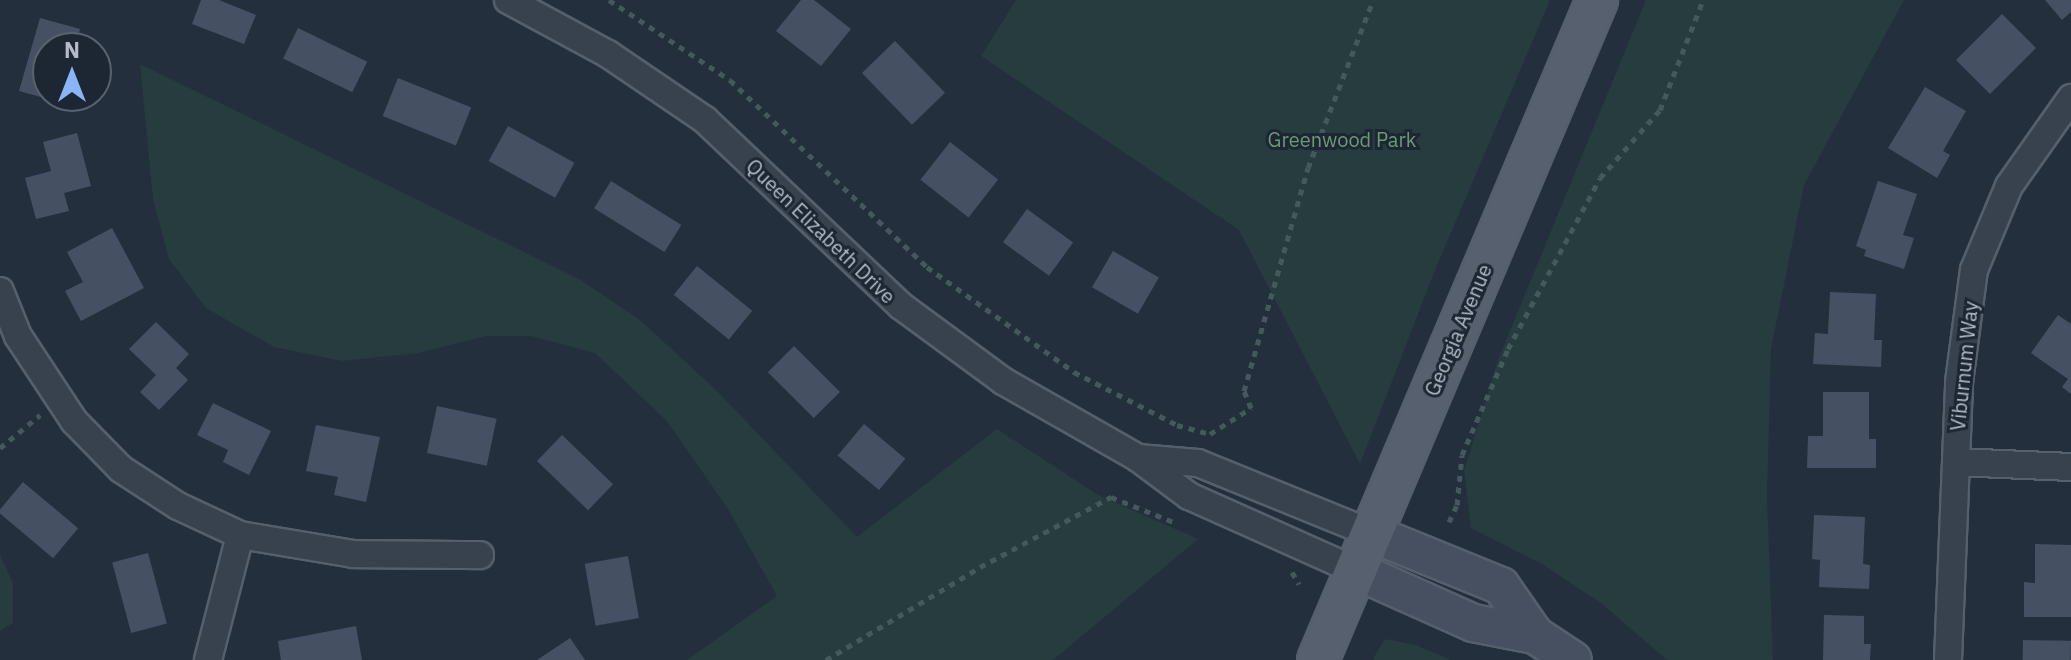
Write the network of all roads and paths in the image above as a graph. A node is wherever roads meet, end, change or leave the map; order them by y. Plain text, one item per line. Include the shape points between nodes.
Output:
1 (508, 0) edge
2 (609, 0) edge
3 (1373, 0) edge
4 (1597, 0) edge
5 (1703, 0) edge
6 (2071, 98) edge
7 (0, 291) edge
8 (60, 400) junction
9 (0, 448) edge
10 (1138, 458) junction
11 (1956, 462) junction
12 (2071, 467) edge
13 (1111, 497) dead end
14 (1449, 522) dead end
15 (1373, 534) junction
16 (240, 535) junction
17 (480, 555) dead end
18 (1357, 571) junction
19 (1535, 635) junction
20 (208, 660) edge
21 (826, 660) edge
22 (1318, 660) edge
23 (1573, 660) edge
24 (1948, 660) edge

1 - 10 street, Queen Elizabeth Drive via 608,54 705,120 901,306 1003,381
2 - 3 path via 730,80 927,267 1074,372 1177,425 1210,434 1251,408 1244,391 1308,168
4 - 15 main road, Georgia Avenue
5 - 14 path via 1660,110 1600,178 1502,360 1462,455 1457,505
6 - 11 street, Viburnum Way via 2009,186 1974,270 1959,382
7 - 8 street via 18,336
8 - 9 path
8 - 16 street via 121,469 178,506
10 - 15 street, Queen Elizabeth Drive via 1198,463
10 - 18 street, Queen Elizabeth Drive via 1189,496
11 - 12 street
11 - 24 street, Viburnum Way
13 - 21 path via 980,567
15 - 18 main road, Georgia Avenue
15 - 19 street via 1501,586
16 - 17 street via 353,554
16 - 20 street
18 - 19 street via 1473,623
18 - 22 main road, Georgia Avenue
19 - 23 street

